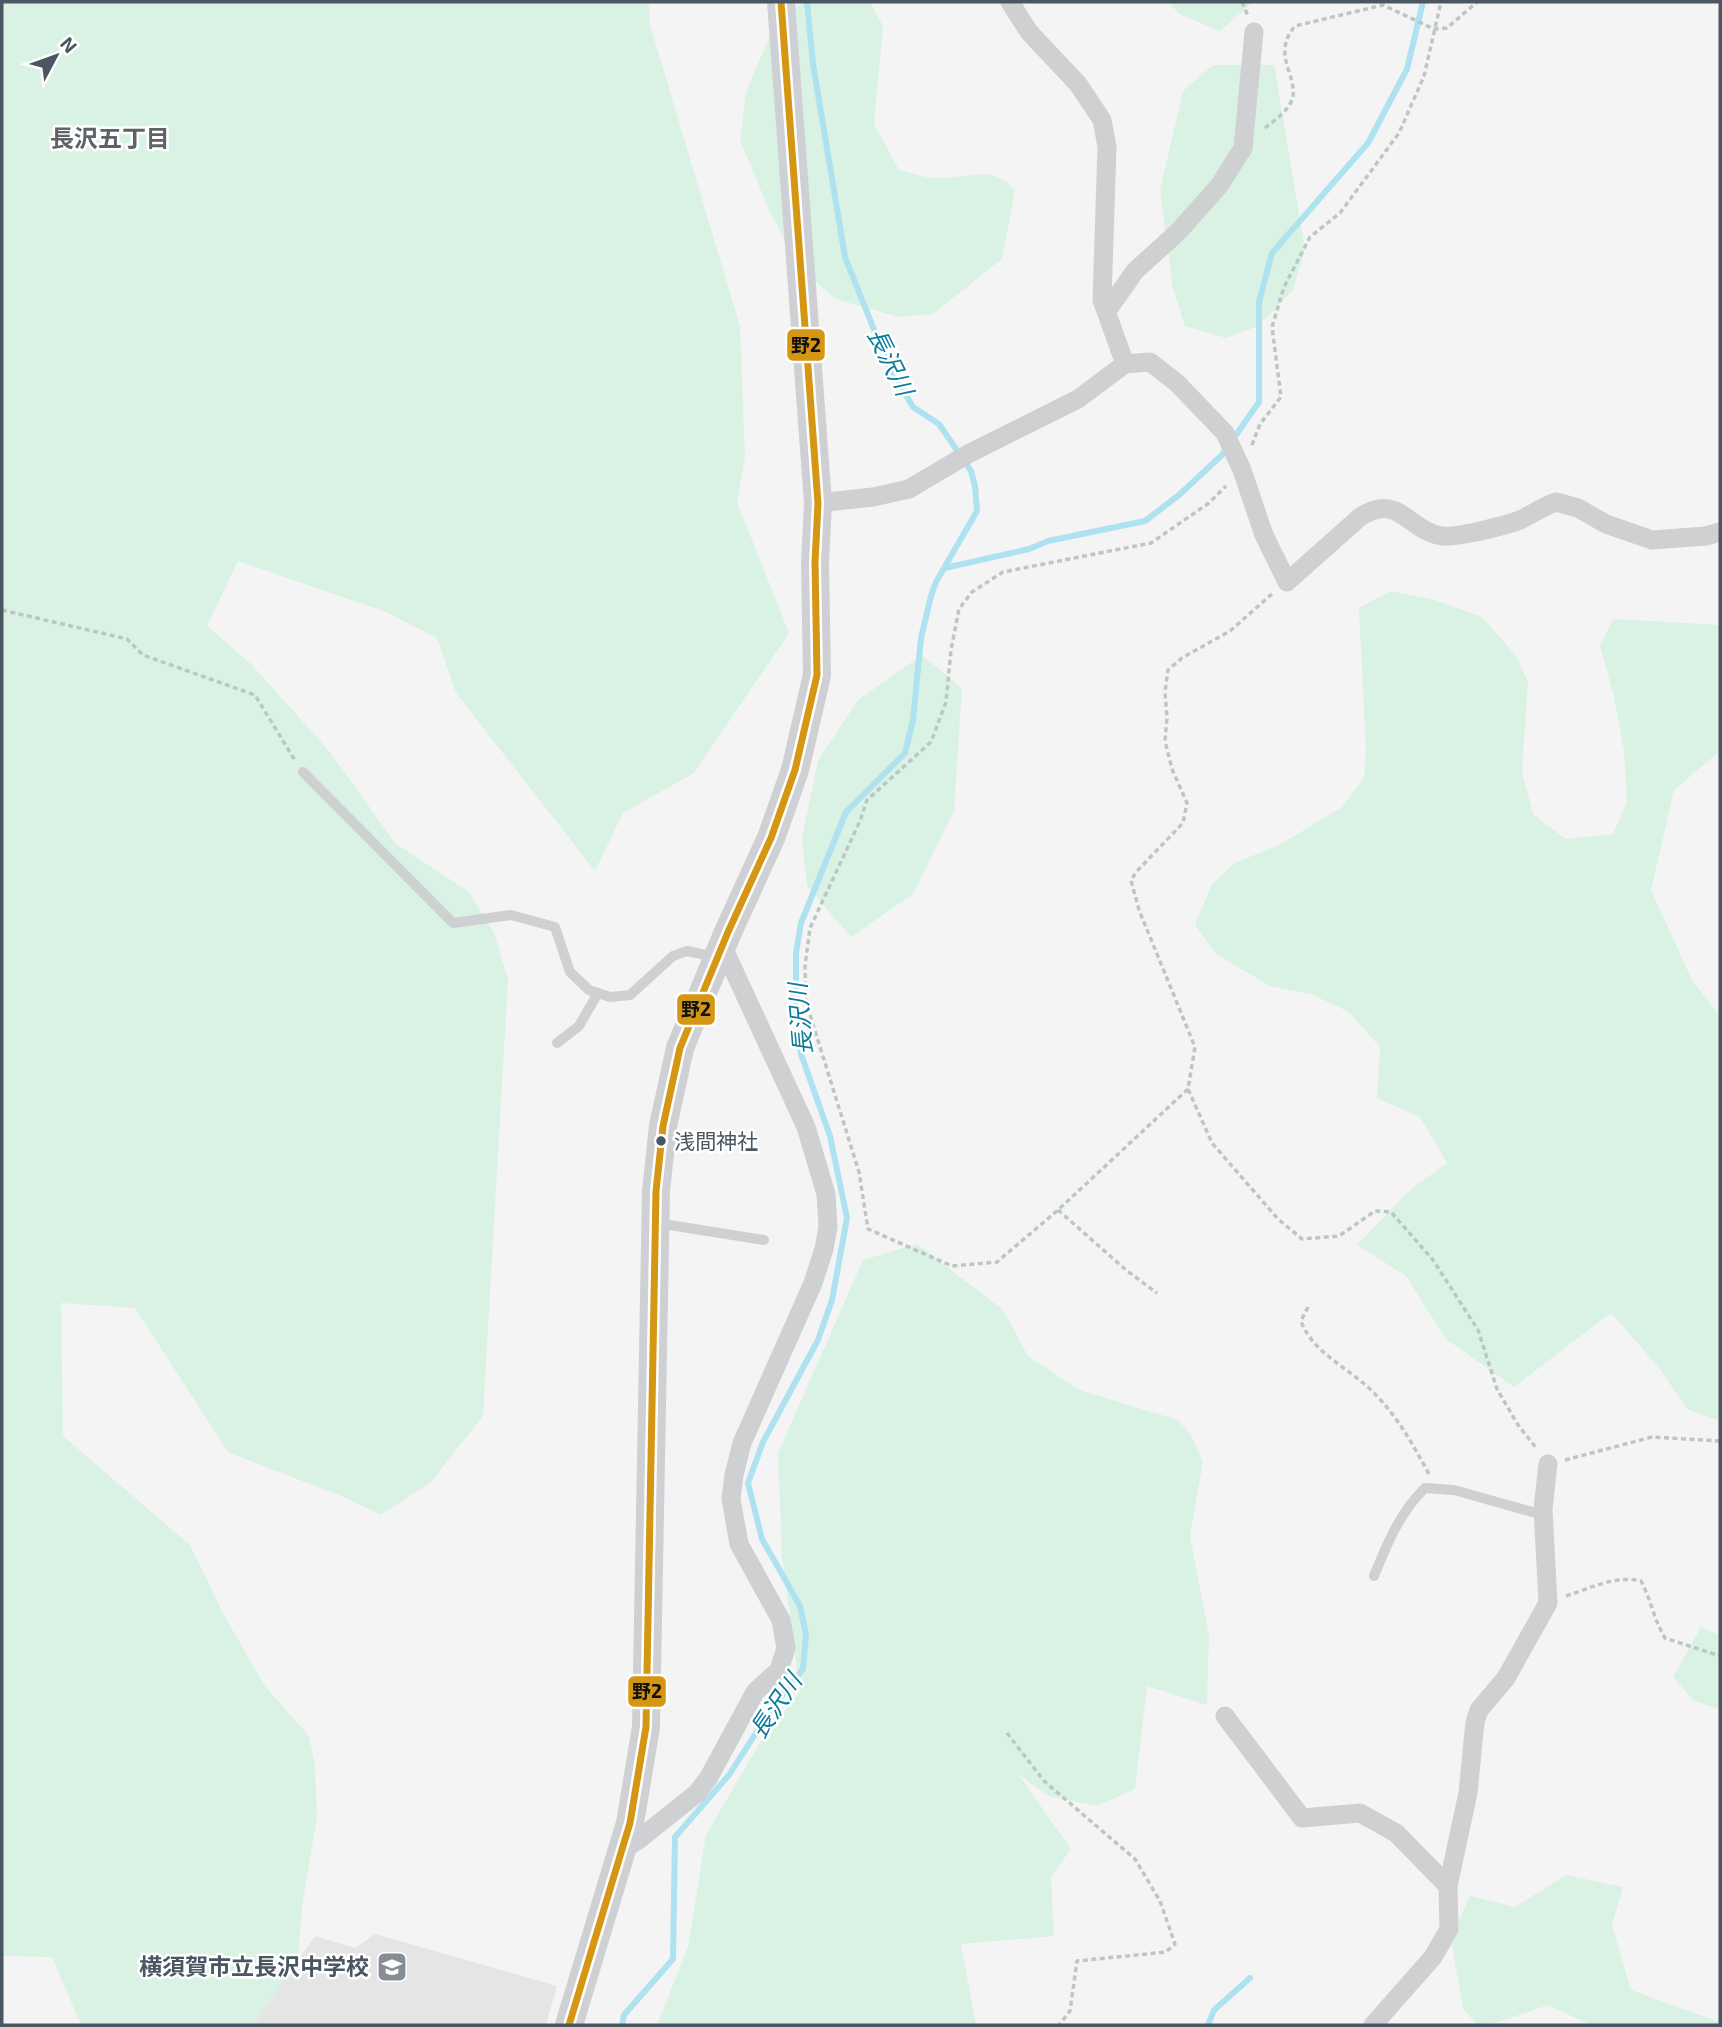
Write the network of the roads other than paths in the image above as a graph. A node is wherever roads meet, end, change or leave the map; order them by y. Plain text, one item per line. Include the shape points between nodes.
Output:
1 (781, 2) edge
2 (1010, 2) edge
3 (1254, 32) dead end
4 (1107, 312) junction
5 (1125, 364) junction
6 (818, 503) junction
7 (1720, 532) edge
8 (303, 772) road end
9 (720, 951) junction
10 (598, 993) junction
11 (557, 1043) dead end
12 (656, 1223) junction
13 (764, 1240) dead end
14 (1548, 1464) road end
15 (1543, 1515) junction
16 (1374, 1576) dead end
17 (1225, 1716) dead end
18 (621, 1850) junction
19 (1448, 1886) junction
20 (569, 2025) edge
21 (1373, 2025) edge

1 - 6 street
2 - 4 street via 1102,120 1107,147 1102,300
3 - 4 street via 1243,148 1219,186 1135,271
4 - 5 street
5 - 6 street via 1078,399 909,489
5 - 7 street via 1150,362 1225,433 1286,582 1373,509 1392,509 1424,531 1445,536 1521,520 1556,502 1652,540
6 - 9 street via 817,676 795,770 771,838
8 - 10 lane via 453,923 511,915 555,927 570,972
9 - 10 lane via 673,956 630,995
9 - 12 street via 680,1048 663,1126
9 - 18 street via 806,1127 826,1194 824,1249 742,1443 731,1499 739,1544 781,1620 786,1648 779,1670 755,1692 697,1793
10 - 11 lane via 579,1026
12 - 13 lane
12 - 18 street via 646,1727
14 - 15 street
15 - 16 lane via 1454,1490 1425,1488 1411,1502
15 - 19 street via 1548,1603 1506,1678 1479,1710 1468,1793
17 - 19 street via 1302,1818 1360,1813 1396,1833
18 - 20 street
19 - 21 street via 1449,1929 1433,1957

